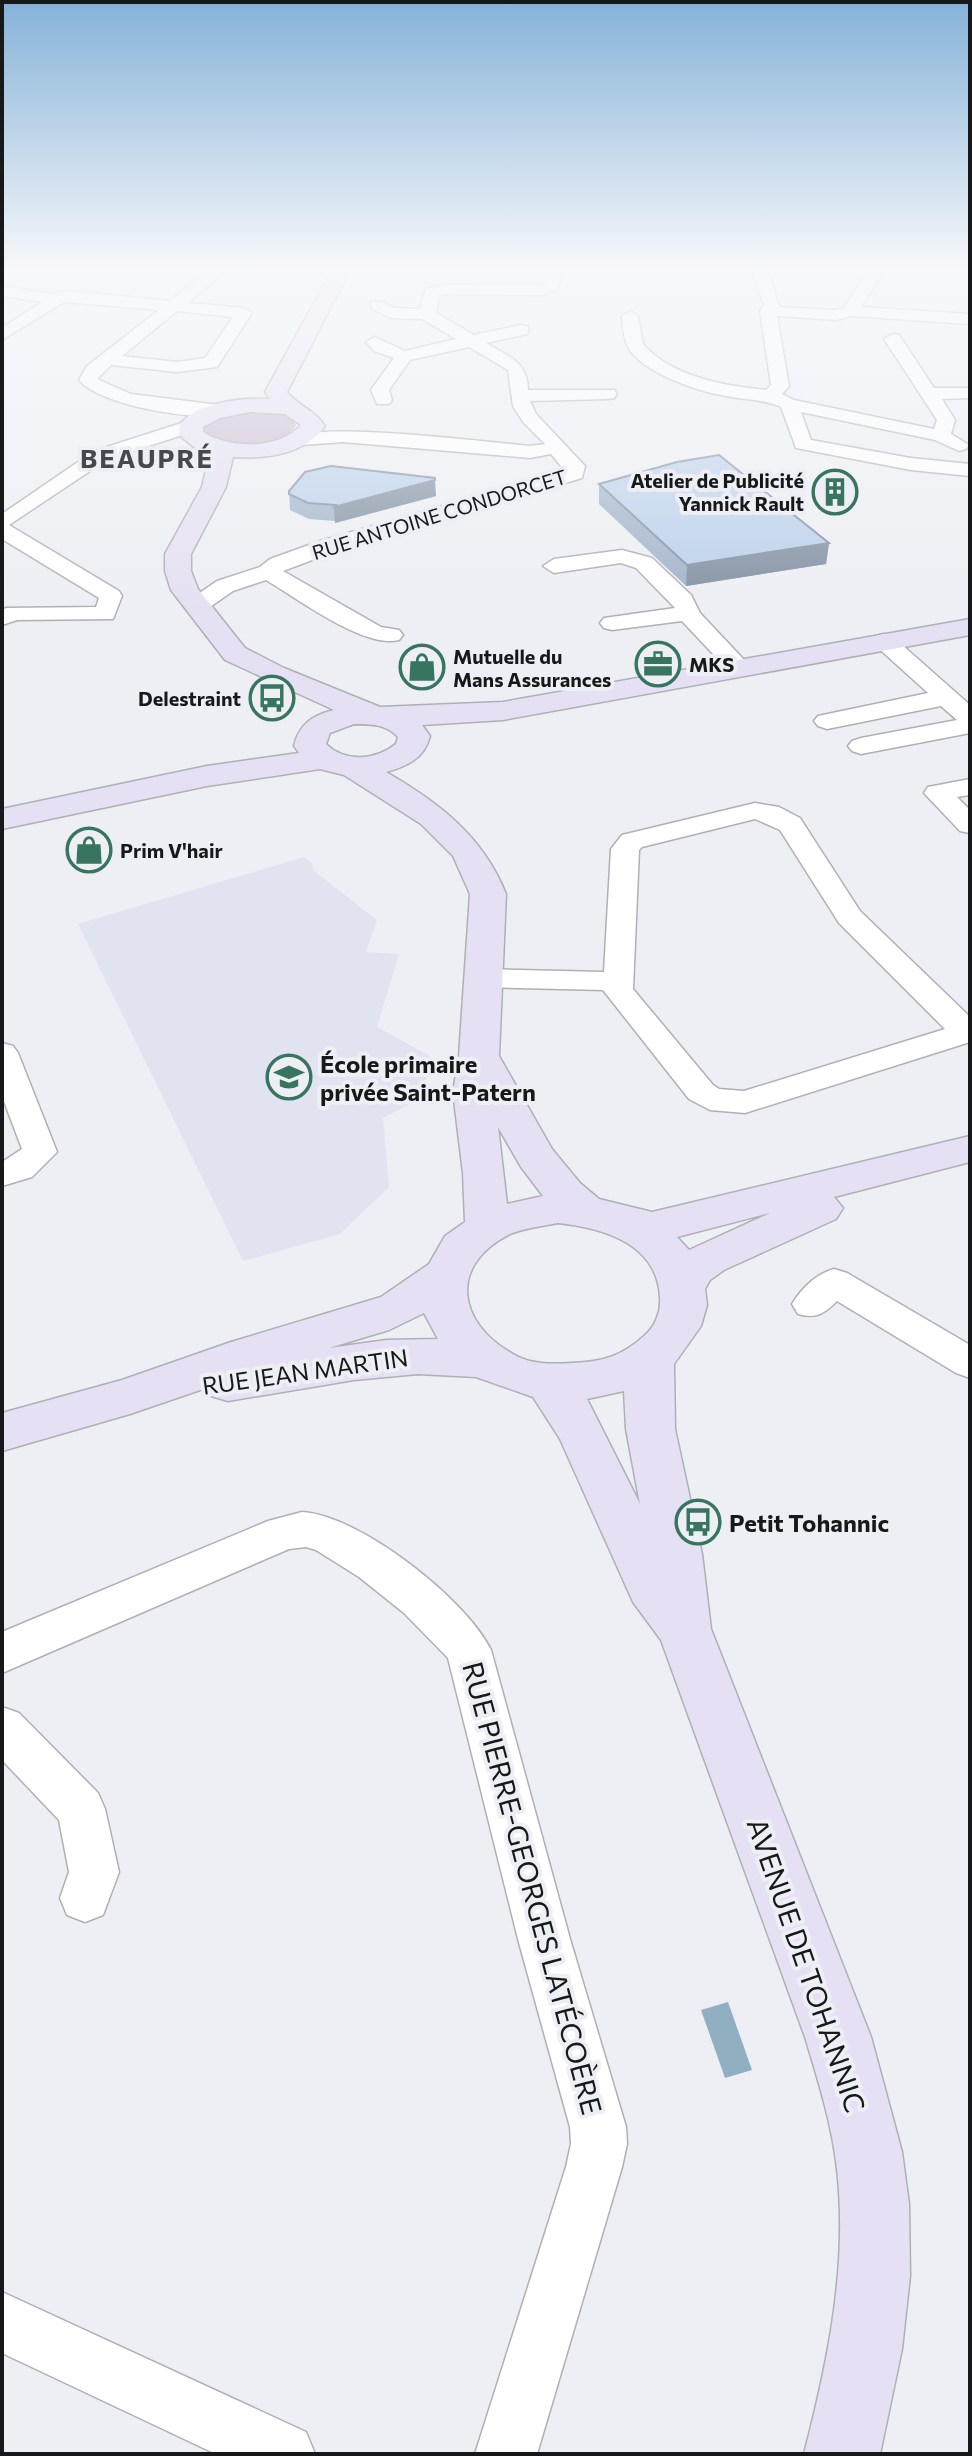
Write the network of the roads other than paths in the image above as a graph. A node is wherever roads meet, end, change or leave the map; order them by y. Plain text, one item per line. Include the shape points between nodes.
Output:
1 (90, 383) edge
2 (271, 383) edge
3 (280, 383) edge
4 (385, 383) edge
5 (520, 383) edge
6 (702, 383) edge
7 (779, 383) edge
8 (922, 383) edge
9 (970, 393) edge
10 (608, 394) dead end
11 (930, 394) junction
12 (519, 396) junction
13 (771, 396) junction
14 (383, 400) dead end
15 (789, 404) junction
16 (162, 406) junction
17 (229, 408) junction
18 (288, 408) junction
19 (308, 432) junction
20 (200, 435) junction
21 (941, 436) junction
22 (270, 448) junction
23 (553, 448) junction
24 (970, 461) edge
25 (970, 470) edge
26 (214, 487) junction
27 (2, 521) edge
28 (2, 530) edge
29 (267, 563) junction
30 (554, 566) dead end
31 (188, 594) junction
32 (689, 613) junction
33 (105, 614) junction
34 (130, 614) dead end
35 (2, 618) edge
36 (612, 623) dead end
37 (970, 627) edge
38 (391, 635) dead end
39 (884, 641) junction
40 (235, 654) junction
41 (738, 667) junction
42 (947, 697) junction
43 (503, 711) junction
44 (381, 716) junction
45 (970, 718) edge
46 (827, 721) dead end
47 (970, 725) edge
48 (861, 746) dead end
49 (326, 747) junction
50 (409, 748) junction
51 (970, 787) edge
52 (429, 814) junction
53 (2, 819) edge
54 (969, 824) edge
55 (482, 978) junction
56 (616, 981) junction
57 (2, 1053) edge
58 (479, 1056) junction
59 (968, 1148) edge
60 (2, 1174) edge
61 (584, 1210) junction
62 (487, 1226) junction
63 (634, 1226) junction
64 (444, 1276) junction
65 (684, 1287) junction
66 (811, 1304) dead end
67 (651, 1359) junction
68 (481, 1360) junction
69 (970, 1363) edge
70 (549, 1383) junction
71 (130, 1396) junction
72 (2, 1432) edge
73 (684, 1629) junction
74 (2, 1653) edge
75 (2, 1728) edge
76 (85, 1898) dead end
77 (2, 2322) edge
78 (284, 2454) edge
79 (506, 2454) edge
80 (842, 2454) edge

1 - 16 street
2 - 17 street
3 - 18 street via 276,392
4 - 14 street via 380,390
5 - 12 street
6 - 13 street
7 - 13 street
8 - 11 street
9 - 11 street
10 - 12 street
11 - 21 street via 946,420
12 - 23 street via 530,418 554,442
13 - 15 street
15 - 21 street
15 - 25 street via 803,444
16 - 17 street
16 - 20 street
17 - 18 street
17 - 20 street via 200,417
18 - 19 street via 307,416
19 - 22 street
19 - 23 street via 530,452
20 - 22 street
20 - 26 street via 221,457
20 - 27 street via 101,455
21 - 24 street via 955,441
22 - 26 street
23 - 29 street, RUE ANTOINE CONDORCET via 575,466 575,474
26 - 31 street via 181,544 177,563
28 - 33 street via 106,591 111,596
29 - 31 street, RUE ANTOINE CONDORCET via 225,586
29 - 38 street, RUE ANTOINE CONDORCET via 375,633
30 - 32 street via 622,556 634,559 683,600
31 - 40 street
32 - 36 street
32 - 41 street
33 - 34 street
33 - 35 street via 14,613
37 - 39 street
39 - 41 street
39 - 42 street
40 - 44 street
40 - 49 street via 241,668 303,709
41 - 43 street
42 - 45 street
42 - 46 street
43 - 44 street
43 - 50 street
44 - 49 street via 343,717
44 - 50 street via 411,731
47 - 48 street
49 - 50 street via 382,764
49 - 52 street
49 - 53 street
50 - 52 street
51 - 54 street via 937,793
52 - 55 street via 455,838 484,879 488,894
55 - 56 street
55 - 58 street
56 - 56 street via 628,844 755,811 769,813 790,824 849,917 956,1021 963,1034 730,1103 701,1092
57 - 60 street via 40,1152 20,1169
58 - 61 street via 539,1165
58 - 62 street via 473,1092
59 - 63 street via 673,1223
59 - 65 street via 729,1248 693,1270
61 - 62 street via 533,1210
61 - 63 street
62 - 64 street via 467,1240
63 - 65 street via 667,1253
64 - 68 street via 441,1299 447,1321
64 - 71 street, RUE JEAN MARTIN via 397,1309
65 - 67 street via 679,1326
66 - 69 street via 834,1282
67 - 70 street via 605,1380
67 - 73 street, AVENUE DE TOHANNIC via 650,1429 674,1543
68 - 70 street via 524,1379
68 - 71 street, RUE JEAN MARTIN via 392,1357
70 - 73 street, AVENUE DE TOHANNIC via 579,1427 652,1586
71 - 72 street, RUE JEAN MARTIN
73 - 80 street, AVENUE DE TOHANNIC via 838,2037 872,2169 869,2311
74 - 79 street, RUE PIERRE-GEORGES LATÉCOÈRE via 283,1533 310,1529 365,1558 456,1633 468,1650 598,2135 594,2167
75 - 76 street via 81,1809 94,1872
77 - 78 street

